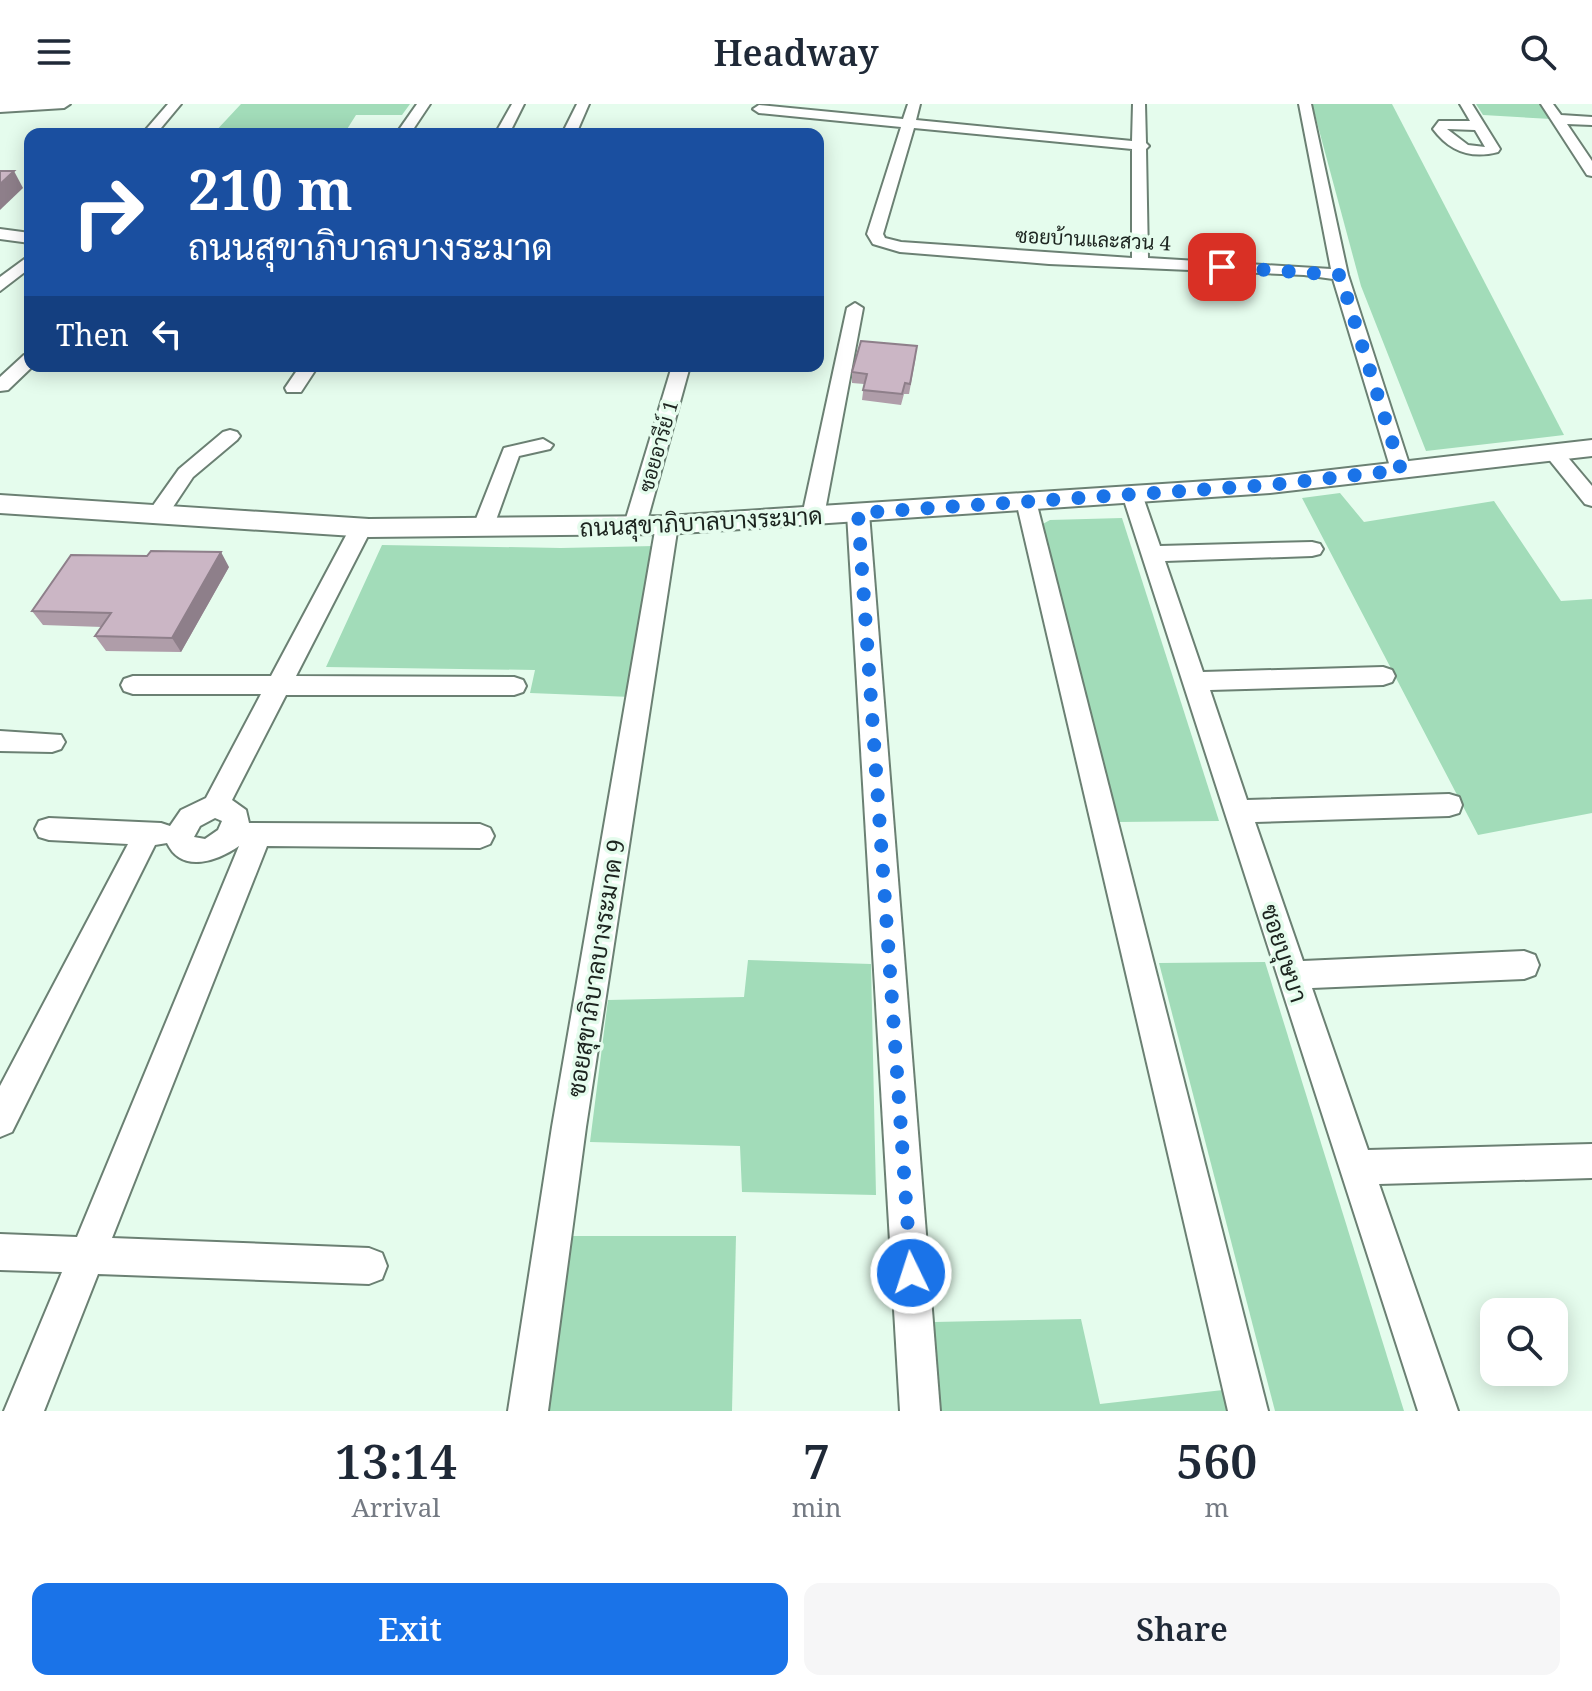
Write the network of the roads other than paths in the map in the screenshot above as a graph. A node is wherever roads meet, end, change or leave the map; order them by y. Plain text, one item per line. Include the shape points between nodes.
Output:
1 (64, 104) edge
2 (175, 104) edge
3 (424, 104) edge
4 (518, 104) edge
5 (583, 104) edge
6 (914, 104) edge
7 (1305, 104) edge
8 (1466, 104) edge
9 (1547, 104) edge
10 (41, 105) edge
11 (1135, 105) edge
12 (0, 108) edge
13 (759, 109) dead end
14 (1557, 119) junction
15 (1592, 121) edge
16 (908, 124) junction
17 (1479, 126) dead end
18 (154, 128) edge
19 (407, 128) edge
20 (505, 128) edge
21 (572, 128) edge
22 (1142, 146) junction
23 (1592, 172) edge
24 (0, 234) edge
25 (24, 237) edge
26 (1140, 264) junction
27 (24, 265) edge
28 (1340, 275) junction
29 (0, 286) edge
30 (855, 308) dead end
31 (24, 365) edge
32 (305, 372) edge
33 (679, 372) edge
34 (1, 386) edge
35 (294, 388) dead end
36 (230, 436) dead end
37 (543, 445) dead end
38 (1592, 448) edge
39 (1553, 452) junction
40 (1401, 470) junction
41 (1132, 494) junction
42 (1592, 499) edge
43 (1026, 501) junction
44 (0, 504) edge
45 (858, 513) junction
46 (158, 514) junction
47 (813, 516) junction
48 (635, 525) junction
49 (667, 525) junction
50 (361, 528) junction
51 (483, 529) junction
52 (1312, 549) dead end
53 (1152, 554) junction
54 (1383, 676) dead end
55 (1194, 681) junction
56 (133, 685) dead end
57 (279, 685) junction
58 (514, 686) dead end
59 (0, 741) edge
60 (52, 742) dead end
61 (1449, 805) dead end
62 (215, 807) junction
63 (1238, 811) junction
64 (49, 829) dead end
65 (147, 834) junction
66 (246, 834) junction
67 (180, 835) junction
68 (480, 836) dead end
69 (1524, 965) dead end
70 (1292, 975) junction
71 (0, 1120) edge
72 (1592, 1161) edge
73 (1357, 1167) junction
74 (0, 1252) edge
75 (88, 1255) junction
76 (369, 1266) dead end
77 (24, 1411) edge
78 (528, 1411) edge
79 (920, 1411) edge
80 (1248, 1411) edge
81 (1438, 1411) edge

1 - 10 street
2 - 18 street
3 - 19 street
4 - 20 street
5 - 21 street
6 - 16 street, ซอยบ้านและสวน 4
7 - 28 street
8 - 17 street
9 - 14 street
10 - 12 street
11 - 22 street
13 - 16 street
14 - 15 street
14 - 23 street
16 - 22 street
16 - 26 street, ซอยบ้านและสวน 4 via 875,234 879,241 974,254
22 - 26 street
24 - 25 street
26 - 28 street, ซอยบ้านและสวน 4
27 - 29 street
28 - 40 street
30 - 47 street
31 - 34 street
32 - 35 street
33 - 48 street, ซอยอารีย์ 1
36 - 46 street via 186,473
37 - 51 street via 511,452
38 - 39 street, ถนนสุขาภิบาลบางระมาด
39 - 40 street, ถนนสุขาภิบาลบางระมาด
39 - 42 street
40 - 41 street, ถนนสุขาภิบาลบางระมาด
41 - 43 street, ถนนสุขาภิบาลบางระมาด
41 - 53 street, ซอยบุษบา
43 - 45 street, ถนนสุขาภิบาลบางระมาด
43 - 80 street
44 - 46 street, ถนนสุขาภิบาลบางระมาด
45 - 47 street, ถนนสุขาภิบาลบางระมาด
45 - 79 street
46 - 50 street, ถนนสุขาภิบาลบางระมาด
47 - 49 street, ถนนสุขาภิบาลบางระมาด
48 - 49 street, ถนนสุขาภิบาลบางระมาด
48 - 51 street, ถนนสุขาภิบาลบางระมาด
49 - 78 street, ซอยสุขาภิบาลบางระมาด 9
50 - 51 street, ถนนสุขาภิบาลบางระมาด
50 - 57 street
52 - 53 street
53 - 55 street, ซอยบุษบา
54 - 55 street
55 - 63 street, ซอยบุษบา
56 - 57 street
57 - 58 street
57 - 62 street
59 - 60 street
61 - 63 street
62 - 66 street via 230,809
62 - 67 street via 196,813
63 - 70 street, ซอยบุษบา
64 - 65 street
65 - 67 street
65 - 71 street
66 - 67 street via 201,851 185,847
66 - 68 street
66 - 75 street
69 - 70 street
70 - 73 street, ซอยบุษบา
72 - 73 street
73 - 81 street, ซอยบุษบา
74 - 75 street
75 - 76 street
75 - 77 street

